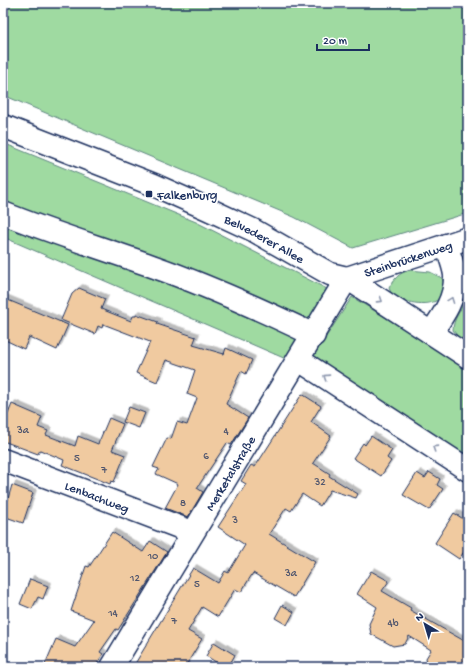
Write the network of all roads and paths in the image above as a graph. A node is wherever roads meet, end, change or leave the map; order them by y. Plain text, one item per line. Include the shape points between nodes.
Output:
1 (3, 126) edge
2 (3, 213) edge
3 (468, 238) edge
4 (446, 245) junction
5 (347, 278) junction
6 (431, 333) junction
7 (314, 335) junction
8 (468, 358) edge
9 (299, 360) junction
10 (3, 460) edge
11 (468, 470) edge
12 (192, 532) junction
13 (112, 667) edge

1 - 5 street, Belvederer Allee via 154,185 253,230 330,274
2 - 7 street via 44,230 153,266
3 - 4 street, Steinbrückenweg
4 - 5 street, Steinbrückenweg
6 -> 4 street via 446,312 453,293 455,275
5 -> 6 street, Belvederer Allee
5 - 7 street, Merketalstraße
6 - 8 street, Belvederer Allee
7 - 9 street, Merketalstraße
11 -> 9 street
9 - 12 street, Merketalstraße
10 - 12 street, Lenbachweg
12 - 13 street, Merketalstraße

